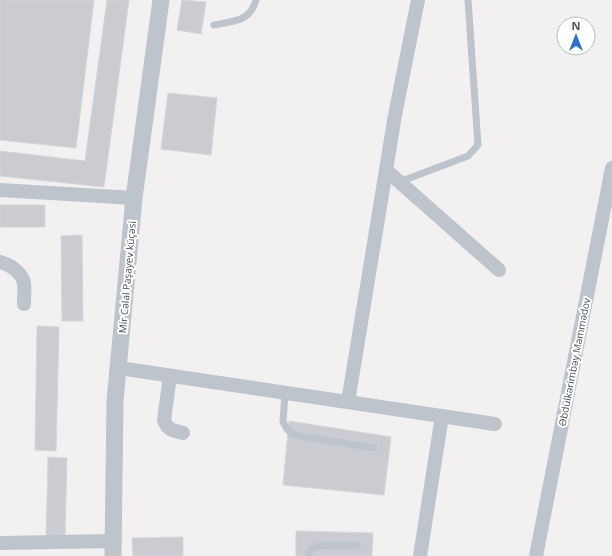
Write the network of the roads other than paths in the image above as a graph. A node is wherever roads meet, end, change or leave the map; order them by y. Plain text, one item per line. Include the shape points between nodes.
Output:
1 (161, 0) edge
2 (256, 0) edge
3 (418, 0) edge
4 (468, 0) edge
5 (214, 25) dead end
6 (612, 168) edge
7 (386, 170) junction
8 (399, 182) junction
9 (0, 190) edge
10 (134, 198) junction
11 (0, 262) edge
12 (500, 270) dead end
13 (24, 304) dead end
14 (119, 368) junction
15 (170, 376) junction
16 (286, 393) junction
17 (348, 402) junction
18 (442, 416) junction
19 (495, 424) dead end
20 (183, 433) dead end
21 (374, 448) dead end
22 (0, 543) edge
23 (358, 545) dead end
24 (113, 548) edge
25 (308, 556) edge
26 (420, 556) edge
27 (536, 556) edge

1 - 10 street, Mir Cəlal Paşayev küçəsi
2 - 5 lane via 254,8 245,18
3 - 7 street
4 - 8 lane via 478,145 468,156
6 - 27 street, Əbdülkərimbəy Məmmədov
7 - 8 street
7 - 17 street
8 - 12 street
9 - 10 street
10 - 14 street, Mir Cəlal Paşayev küçəsi
11 - 13 street via 20,273 24,282
14 - 15 street
14 - 24 street, Mir Cəlal Paşayev küçəsi via 115,401
15 - 16 street
15 - 20 street via 164,420 166,427
16 - 17 street
16 - 21 lane via 283,422 293,435
17 - 18 street
18 - 19 street
18 - 26 street
22 - 24 street
23 - 25 lane via 320,546 311,549

